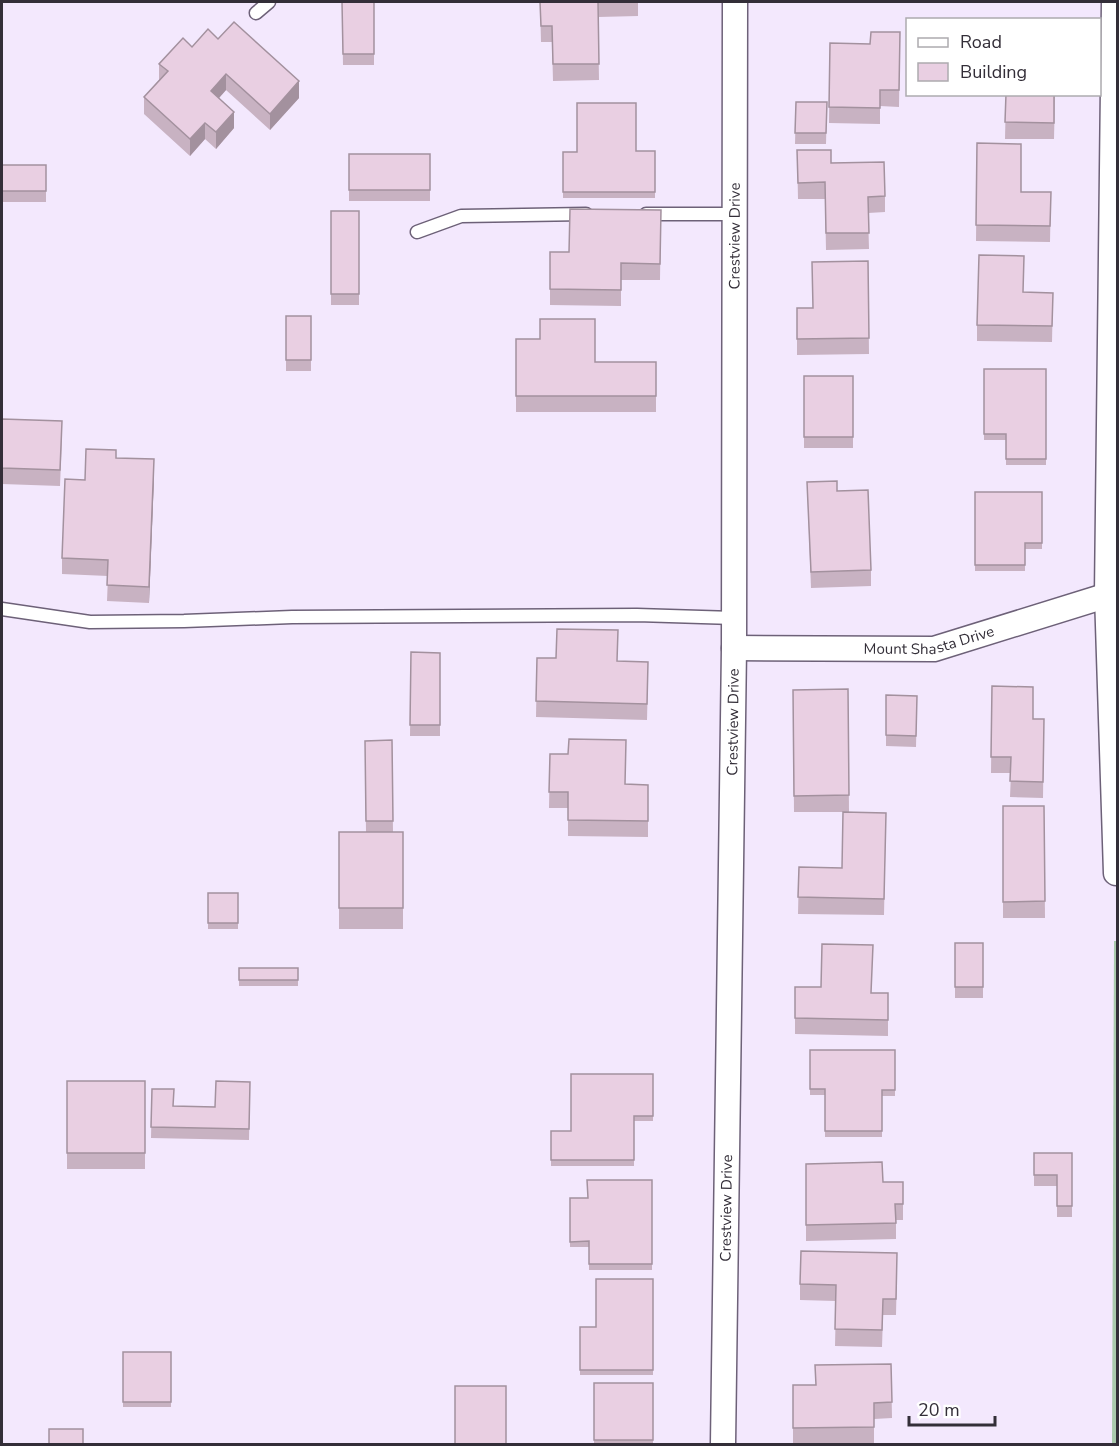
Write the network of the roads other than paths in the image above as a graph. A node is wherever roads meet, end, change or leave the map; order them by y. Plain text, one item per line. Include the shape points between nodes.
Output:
1 (269, 2) edge
2 (735, 2) edge
3 (1114, 2) edge
4 (256, 13) dead end
5 (597, 214) edge
6 (631, 214) edge
7 (734, 214) junction
8 (417, 232) dead end
9 (1112, 593) edge
10 (2, 609) edge
11 (734, 618) junction
12 (734, 648) junction
13 (1116, 873) dead end
14 (723, 1444) edge

1 - 4 lane
2 - 7 street, Crestview Drive
3 - 9 street
5 - 8 lane via 461,216
6 - 7 lane
7 - 11 street, Crestview Drive
9 - 12 street, Mount Shasta Drive via 934,649
9 - 13 street
10 - 11 lane via 90,622 477,615
11 - 12 street, Crestview Drive
12 - 14 street, Crestview Drive

